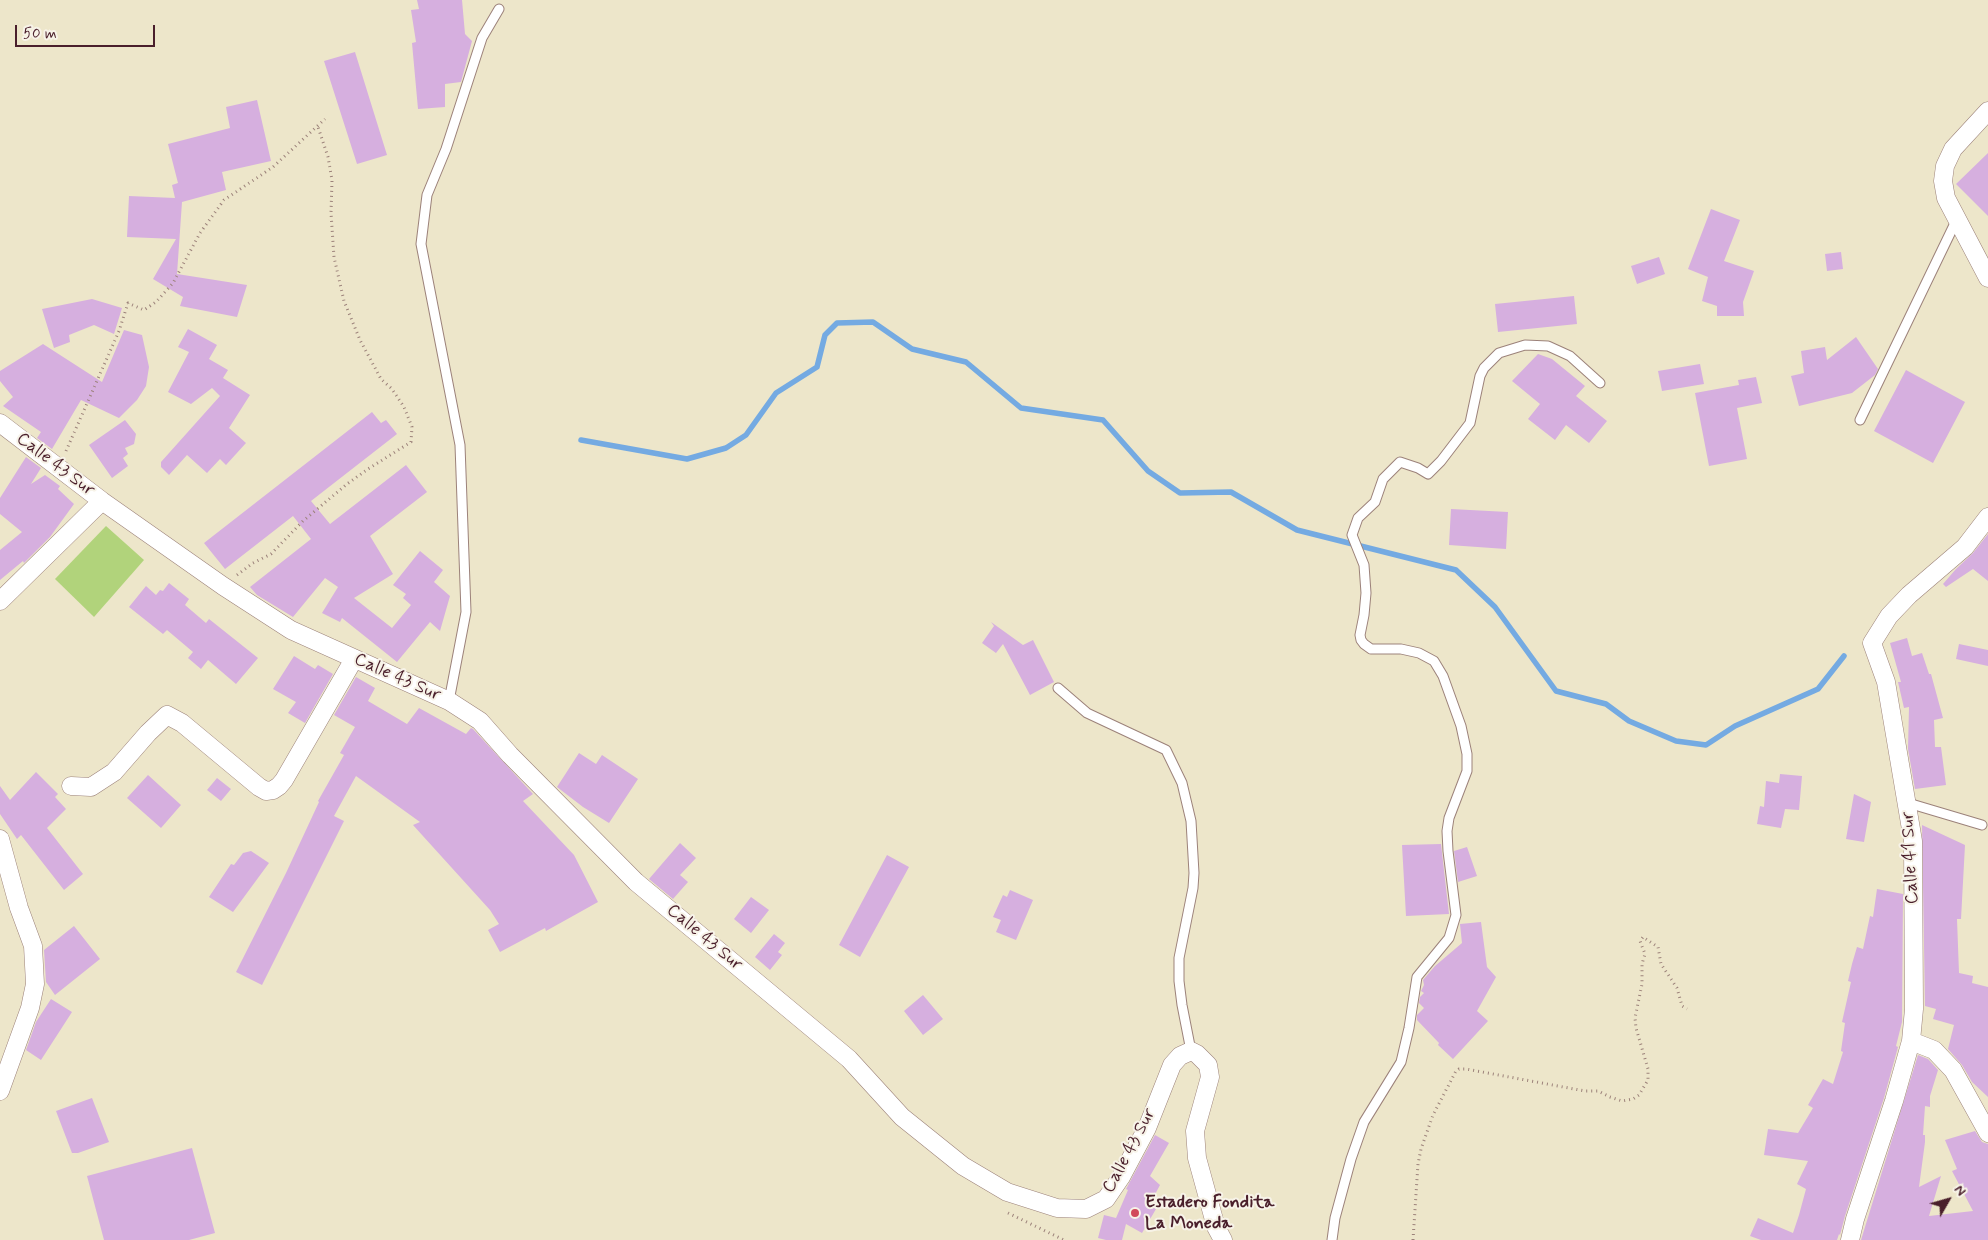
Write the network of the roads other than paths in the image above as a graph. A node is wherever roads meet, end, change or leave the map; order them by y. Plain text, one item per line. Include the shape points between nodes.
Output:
1 (499, 9) dead end
2 (1988, 111) edge
3 (1957, 218) junction
4 (1988, 278) edge
5 (1600, 383) dead end
6 (1860, 420) dead end
7 (0, 423) edge
8 (102, 500) junction
9 (1988, 517) edge
10 (0, 601) edge
11 (354, 659) junction
12 (1058, 688) dead end
13 (449, 701) junction
14 (71, 786) dead end
15 (1908, 803) junction
16 (1982, 825) dead end
17 (0, 839) edge
18 (1911, 1041) junction
19 (1191, 1052) junction
20 (0, 1091) edge
21 (1988, 1133) edge
22 (1222, 1240) edge
23 (1332, 1240) edge
24 (1850, 1240) edge

1 - 13 lane via 482,38 446,149 427,195 421,244 460,445 466,612
2 - 3 street via 1953,149 1944,166 1946,198
3 - 4 street
3 - 6 lane
5 - 23 lane via 1570,356 1548,346 1525,344 1499,353 1480,376 1470,423 1441,461 1428,474 1400,462 1383,479 1375,502 1358,518 1352,534 1364,565 1366,593 1361,640 1371,649 1401,649 1434,661 1443,676 1461,726 1468,771 1447,831 1456,915 1449,938 1417,977 1410,1028 1401,1062 1364,1122 1334,1218
7 - 8 street, Calle 43 Sur
8 - 10 street
8 - 11 street, Calle 43 Sur via 291,630
9 - 15 street, Calle 41 Sur via 1965,548 1889,616 1872,643 1886,682
11 - 13 street, Calle 43 Sur
11 - 14 street via 284,780 272,790 259,787 174,716 167,715 114,772 91,787
12 - 19 lane via 1087,713 1166,750 1182,783 1192,821 1194,873 1179,958 1179,981
13 - 19 street, Calle 43 Sur via 480,721 636,882 849,1059 902,1116 963,1166 1006,1192 1056,1208 1086,1209 1106,1199 1146,1128 1172,1066 1180,1056
15 - 16 lane
15 - 18 street, Calle 41 Sur via 1913,841 1914,1010
17 - 20 street via 33,946 35,984 30,1008
18 - 21 street via 1934,1050 1953,1070
18 - 24 street, Calle 41 Sur
19 - 22 street via 1202,1057 1208,1065 1210,1077 1195,1131 1199,1166

